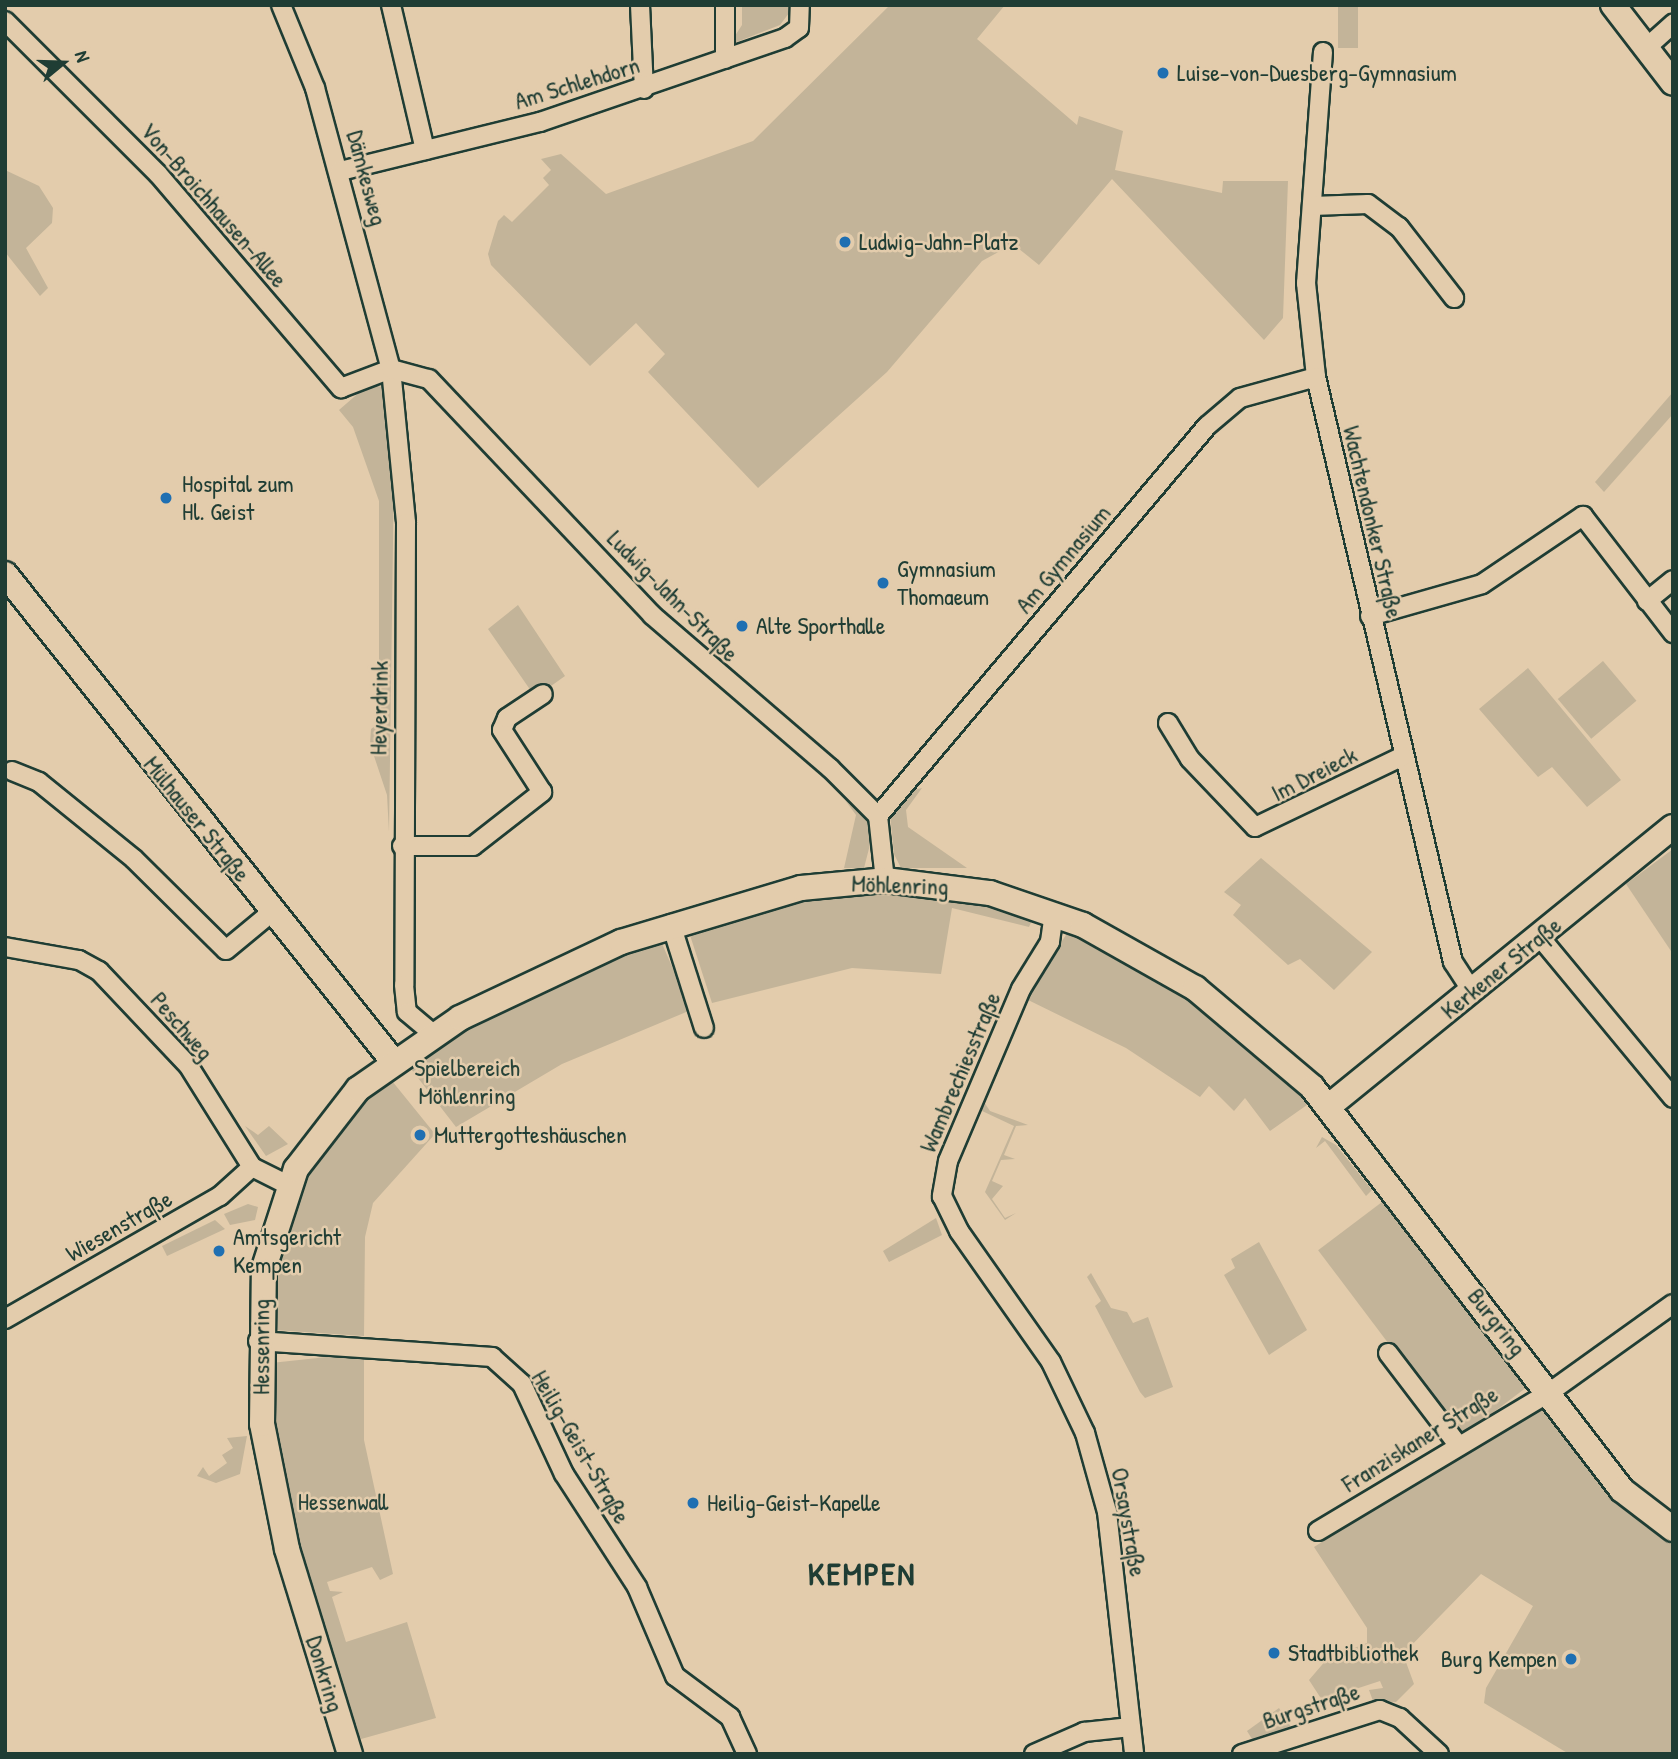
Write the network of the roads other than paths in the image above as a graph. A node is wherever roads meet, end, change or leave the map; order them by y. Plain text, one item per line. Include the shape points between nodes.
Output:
1 (281, 5) edge
2 (391, 5) edge
3 (640, 5) edge
4 (725, 5) edge
5 (800, 5) edge
6 (1613, 5) edge
7 (5, 21) edge
8 (1673, 24) edge
9 (1645, 49) junction
10 (1323, 52) dead end
11 (725, 60) junction
12 (1673, 83) edge
13 (644, 89) junction
14 (425, 150) junction
15 (341, 172) junction
16 (1312, 206) junction
17 (1454, 298) dead end
18 (391, 369) junction
19 (1315, 377) junction
20 (5, 574) edge
21 (1673, 580) edge
22 (1647, 601) junction
23 (1370, 616) junction
24 (1673, 633) edge
25 (543, 694) dead end
26 (1168, 723) dead end
27 (1404, 756) junction
28 (12, 771) dead end
29 (878, 816) junction
30 (1673, 827) edge
31 (402, 846) junction
32 (885, 880) junction
33 (272, 912) junction
34 (1054, 913) junction
35 (671, 924) junction
36 (1539, 936) junction
37 (5, 947) edge
38 (1472, 991) junction
39 (704, 1028) dead end
40 (433, 1034) junction
41 (393, 1061) junction
42 (1673, 1098) edge
43 (1328, 1107) junction
44 (252, 1167) junction
45 (288, 1185) junction
46 (1673, 1304) edge
47 (1020, 1317) joint
48 (5, 1319) edge
49 (258, 1341) junction
50 (1388, 1353) dead end
51 (1550, 1392) junction
52 (1458, 1445) junction
53 (1673, 1529) edge
54 (1318, 1531) dead end
55 (301, 1595) joint
56 (1131, 1727) junction
57 (350, 1754) edge
58 (747, 1754) edge
59 (1034, 1754) edge
60 (1134, 1754) edge
61 (1242, 1754) edge
62 (1439, 1754) edge

1 - 15 street, Dämkesweg
2 - 14 street
3 - 13 street
4 - 11 street
5 - 11 street, Am Schlehdorn via 799,28 785,38
6 - 9 main road
7 - 18 street, Von-Broichhausen-Allee via 158,174 341,388
8 - 9 street
9 - 12 main road
10 - 16 street, Wachtendonker Straße
11 - 13 street, Am Schlehdorn
13 - 14 street, Am Schlehdorn
14 - 15 street, Am Schlehdorn
15 - 18 street, Dämkesweg
16 - 17 street via 1368,204 1399,227
16 - 19 street, Wachtendonker Straße via 1306,283
18 - 29 street, Ludwig-Jahn-Straße via 429,379 652,615
18 - 31 street, Heyerdrink via 406,523
19 - 23 street, Wachtendonker Straße
19 - 29 street, Am Gymnasium via 1240,398 1207,426
20 - 33 main road, Mülhauser Straße
21 - 22 street
22 - 23 street via 1583,516 1482,584
22 - 24 street
23 - 27 street, Wachtendonker Straße
25 - 31 street via 508,718 502,730 542,792 473,846
26 - 27 street, Im Dreieck via 1190,759 1255,827 1274,823
27 - 38 street, Wachtendonker Straße via 1453,962
28 - 33 street via 39,782 134,859 226,950
29 - 32 street
30 - 36 main road, Kerkener Straße
31 - 40 street, Heyerdrink via 407,1012
32 - 34 main road, Möhlenring via 965,888
32 - 35 main road, Möhlenring via 801,888
33 - 41 main road, Mülhauser Straße
34 - 43 main road, Möhlenring via 1195,988 1258,1037
34 - 47 street, Wambrechiesstraße via 948,1161 942,1196 958,1231
35 - 39 street
35 - 40 main road, Möhlenring via 556,969
36 - 38 main road, Kerkener Straße
36 - 42 street
37 - 44 street, Peschweg via 79,960 99,971 188,1065
38 - 43 main road, Kerkener Straße
40 - 41 main road, Hessenring
41 - 45 main road, Hessenring via 320,1132
43 - 51 main road, Burgring
44 - 45 street
44 - 48 street, Wiesenstraße via 220,1196
45 - 49 main road, Hessenring via 264,1268
46 - 51 street, Franziskaner Straße
47 - 56 street, Orsaystraße via 1076,1411 1104,1496
49 - 55 main road, Hessenring via 269,1471
49 - 58 street, Heilig-Geist-Straße via 492,1357 522,1384 565,1474 654,1624 681,1685 730,1717
50 - 52 street
51 - 52 street, Franziskaner Straße
51 - 53 main road, Burgring via 1633,1502
52 - 54 street, Franziskaner Straße
55 - 57 main road, Donkring
56 - 59 street via 1084,1732
56 - 60 street, Orsaystraße
61 - 62 street, Burgstraße via 1370,1711 1395,1715

